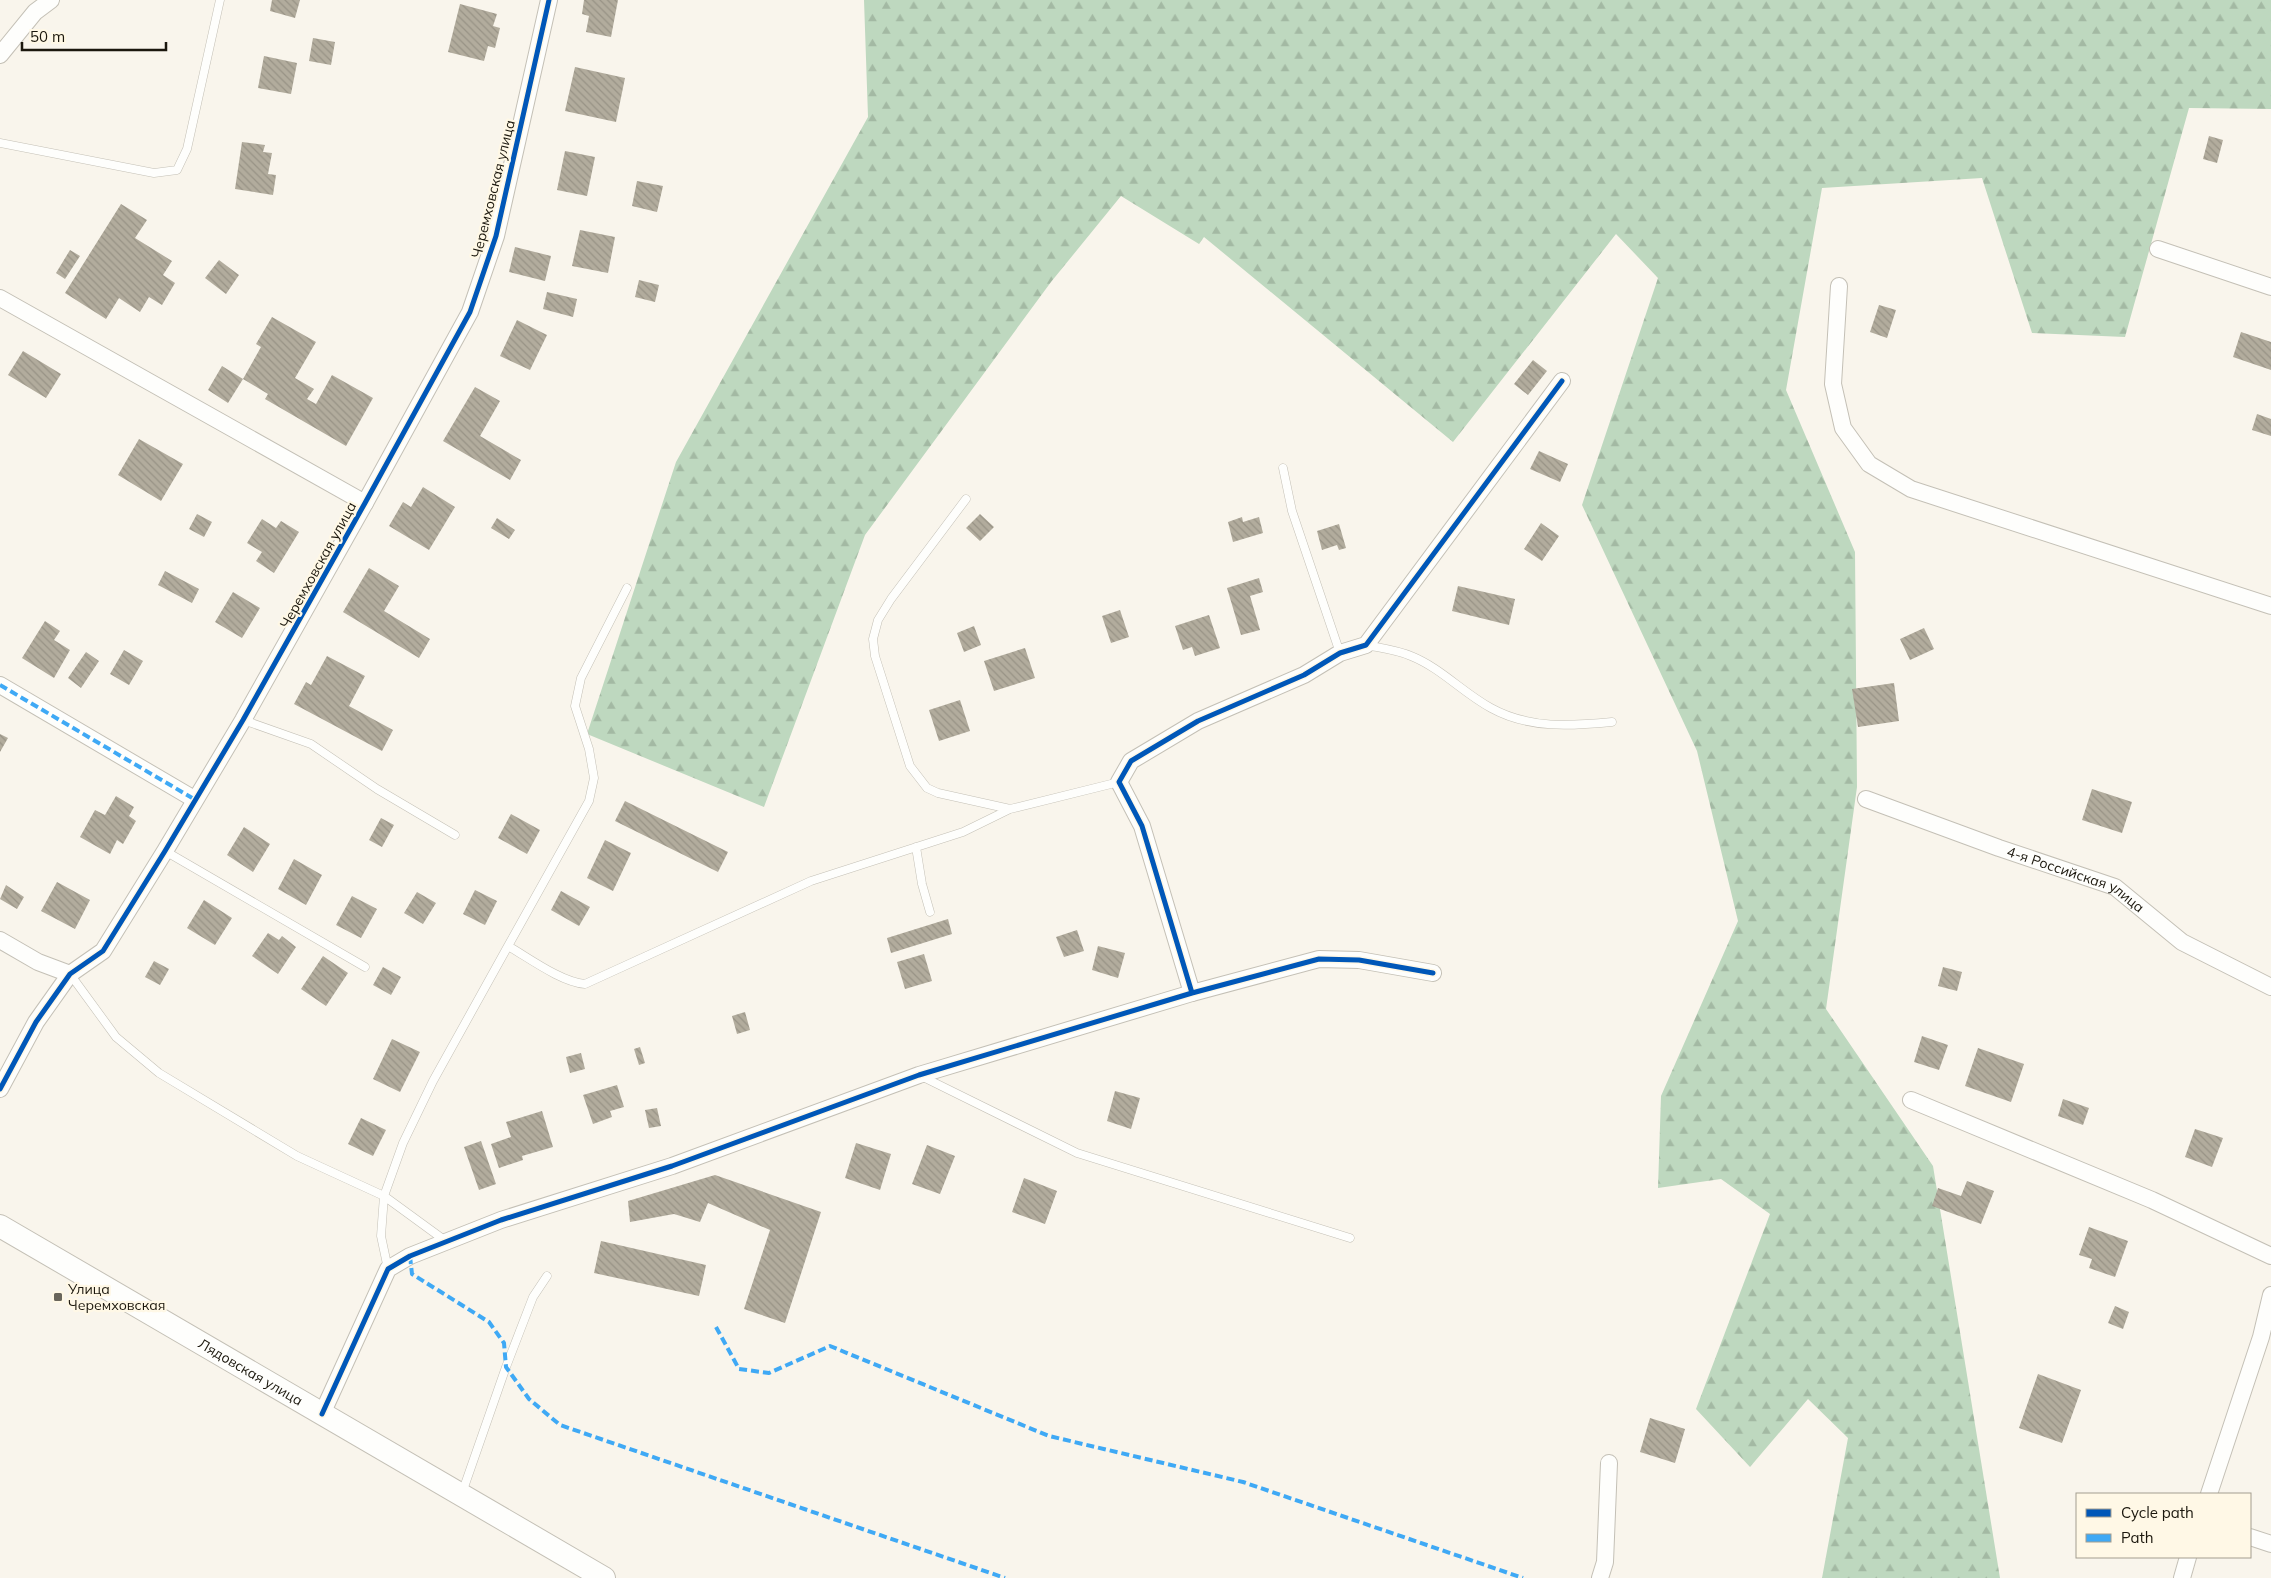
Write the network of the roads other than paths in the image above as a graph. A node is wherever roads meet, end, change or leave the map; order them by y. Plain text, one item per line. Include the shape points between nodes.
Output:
1 (51, 0) edge
2 (220, 0) edge
3 (549, 0) edge
4 (0, 56) edge
5 (0, 144) edge
6 (2158, 249) dead end
7 (1839, 286) dead end
8 (2271, 287) edge
9 (0, 298) edge
10 (1562, 381) dead end
11 (1283, 468) dead end
12 (966, 499) dead end
13 (365, 504) junction
14 (627, 588) dead end
15 (2271, 606) edge
16 (1366, 645) junction
17 (1340, 653) junction
18 (0, 685) edge
19 (243, 720) junction
20 (1612, 722) dead end
21 (1119, 782) junction
22 (194, 799) junction
23 (1866, 799) dead end
24 (1010, 809) junction
25 (455, 835) dead end
26 (916, 847) junction
27 (165, 851) junction
28 (930, 912) dead end
29 (0, 940) edge
30 (508, 946) junction
31 (366, 966) dead end
32 (1433, 973) dead end
33 (70, 974) junction
34 (2271, 987) edge
35 (1192, 993) junction
36 (919, 1075) junction
37 (0, 1089) edge
38 (1911, 1100) dead end
39 (384, 1196) junction
40 (0, 1226) edge
41 (1350, 1238) dead end
42 (448, 1243) junction
43 (2271, 1256) edge
44 (388, 1270) junction
45 (547, 1276) dead end
46 (2271, 1295) edge
47 (322, 1414) junction
48 (1609, 1463) dead end
49 (2209, 1493) edge
50 (462, 1495) junction
51 (2251, 1537) edge
52 (2271, 1544) edge
53 (2188, 1558) edge
54 (604, 1578) edge
55 (1600, 1578) edge
56 (2182, 1578) edge

1 - 4 street via 35,12
2 - 5 lane via 187,149 177,170 154,172
3 - 13 street, Черемховская улица via 496,236 470,312
6 - 8 street
7 - 15 street via 1833,384 1843,428 1869,464 1910,488
9 - 13 street, Черемховская улица
10 - 16 street
11 - 17 lane via 1292,511
12 - 24 lane via 878,620 873,639 875,656 910,766 918,779 938,793
13 - 19 street, Черемховская улица
14 - 30 lane via 581,678 575,706 594,778 590,801
16 - 17 street
16 - 20 lane via 1411,656 1492,709 1529,721 1562,726
17 - 21 street via 1304,675 1198,721 1162,741 1131,761
18 - 22 street
19 - 22 street, Черемховская улица
19 - 25 lane via 311,744 377,789
21 - 24 lane
21 - 35 street via 1142,826
22 - 27 street, Черемховская улица
23 - 34 street, 4-я Российская улица via 2115,887 2182,942
24 - 26 lane via 963,832
26 - 28 lane
26 - 30 lane via 811,881 585,984 565,978
27 - 31 lane
27 - 33 street, Черемховская улица via 102,951
29 - 33 street via 38,962
30 - 39 lane via 433,1081 403,1143
32 - 35 street via 1359,960 1319,959
33 - 37 street, Черемховская улица via 36,1022
33 - 39 lane via 116,1037 159,1073 297,1156
35 - 36 street
36 - 41 lane via 1077,1153
36 - 42 street via 672,1166 501,1220
38 - 43 street via 2152,1200
39 - 42 lane
39 - 44 lane via 381,1236
40 - 47 main road, Лядовская улица
42 - 44 street via 410,1256
44 - 47 street
45 - 50 lane via 533,1297
46 - 49 street via 2261,1338
47 - 50 main road, Лядовская улица
48 - 55 street via 1605,1562
50 - 54 main road, Лядовская улица
51 - 52 street
53 - 56 street

